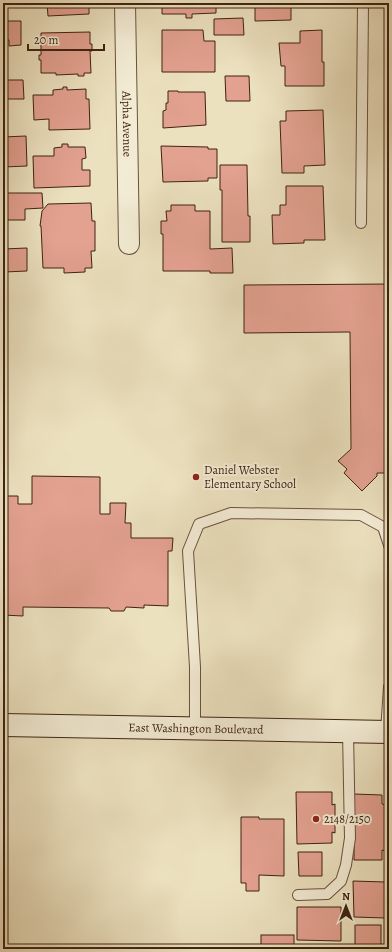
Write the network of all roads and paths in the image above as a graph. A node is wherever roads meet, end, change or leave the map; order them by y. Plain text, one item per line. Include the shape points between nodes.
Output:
1 (125, 3) edge
2 (363, 3) edge
3 (361, 223) dead end
4 (129, 244) dead end
5 (389, 545) edge
6 (389, 687) edge
7 (3, 725) edge
8 (195, 728) junction
9 (348, 731) junction
10 (388, 732) edge
11 (298, 895) dead end

1 - 4 street, Alpha Avenue
2 - 3 lane
5 - 8 lane via 383,527 361,515 231,513 199,524 188,551 195,667
6 - 10 lane
7 - 8 main road, East Washington Boulevard
8 - 9 main road, East Washington Boulevard
9 - 10 main road, East Washington Boulevard
9 - 11 lane via 350,838 342,881 326,894

